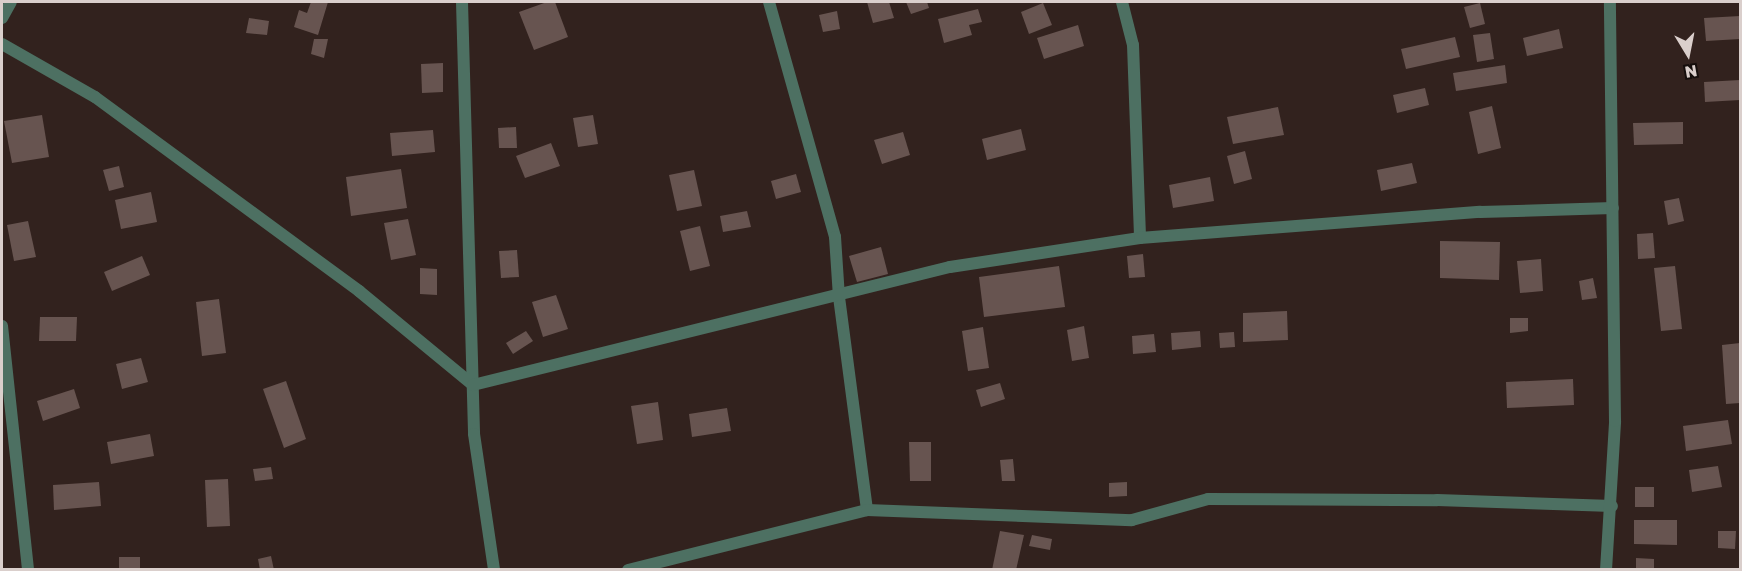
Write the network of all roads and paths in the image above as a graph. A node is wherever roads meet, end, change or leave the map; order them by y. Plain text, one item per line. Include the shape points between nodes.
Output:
1 (11, 2) edge
2 (462, 2) edge
3 (769, 2) edge
4 (1122, 2) edge
5 (1610, 2) edge
6 (2, 18) edge
7 (2, 44) edge
8 (1613, 208) junction
9 (1140, 238) junction
10 (838, 297) junction
11 (2, 326) edge
12 (472, 385) junction
13 (1612, 506) junction
14 (867, 510) junction
15 (28, 570) edge
16 (494, 570) edge
17 (628, 570) edge
18 (1606, 570) edge

1 - 6 street
2 - 12 street
3 - 10 street via 835,237
4 - 9 street via 1133,45
5 - 8 street
7 - 12 street via 95,97 359,291
8 - 9 street via 1480,212
8 - 13 street
9 - 10 street via 951,267
10 - 12 street
10 - 14 street
11 - 15 street
12 - 16 street via 474,434
13 - 14 street via 1208,499 1132,520
13 - 18 street
14 - 17 street

